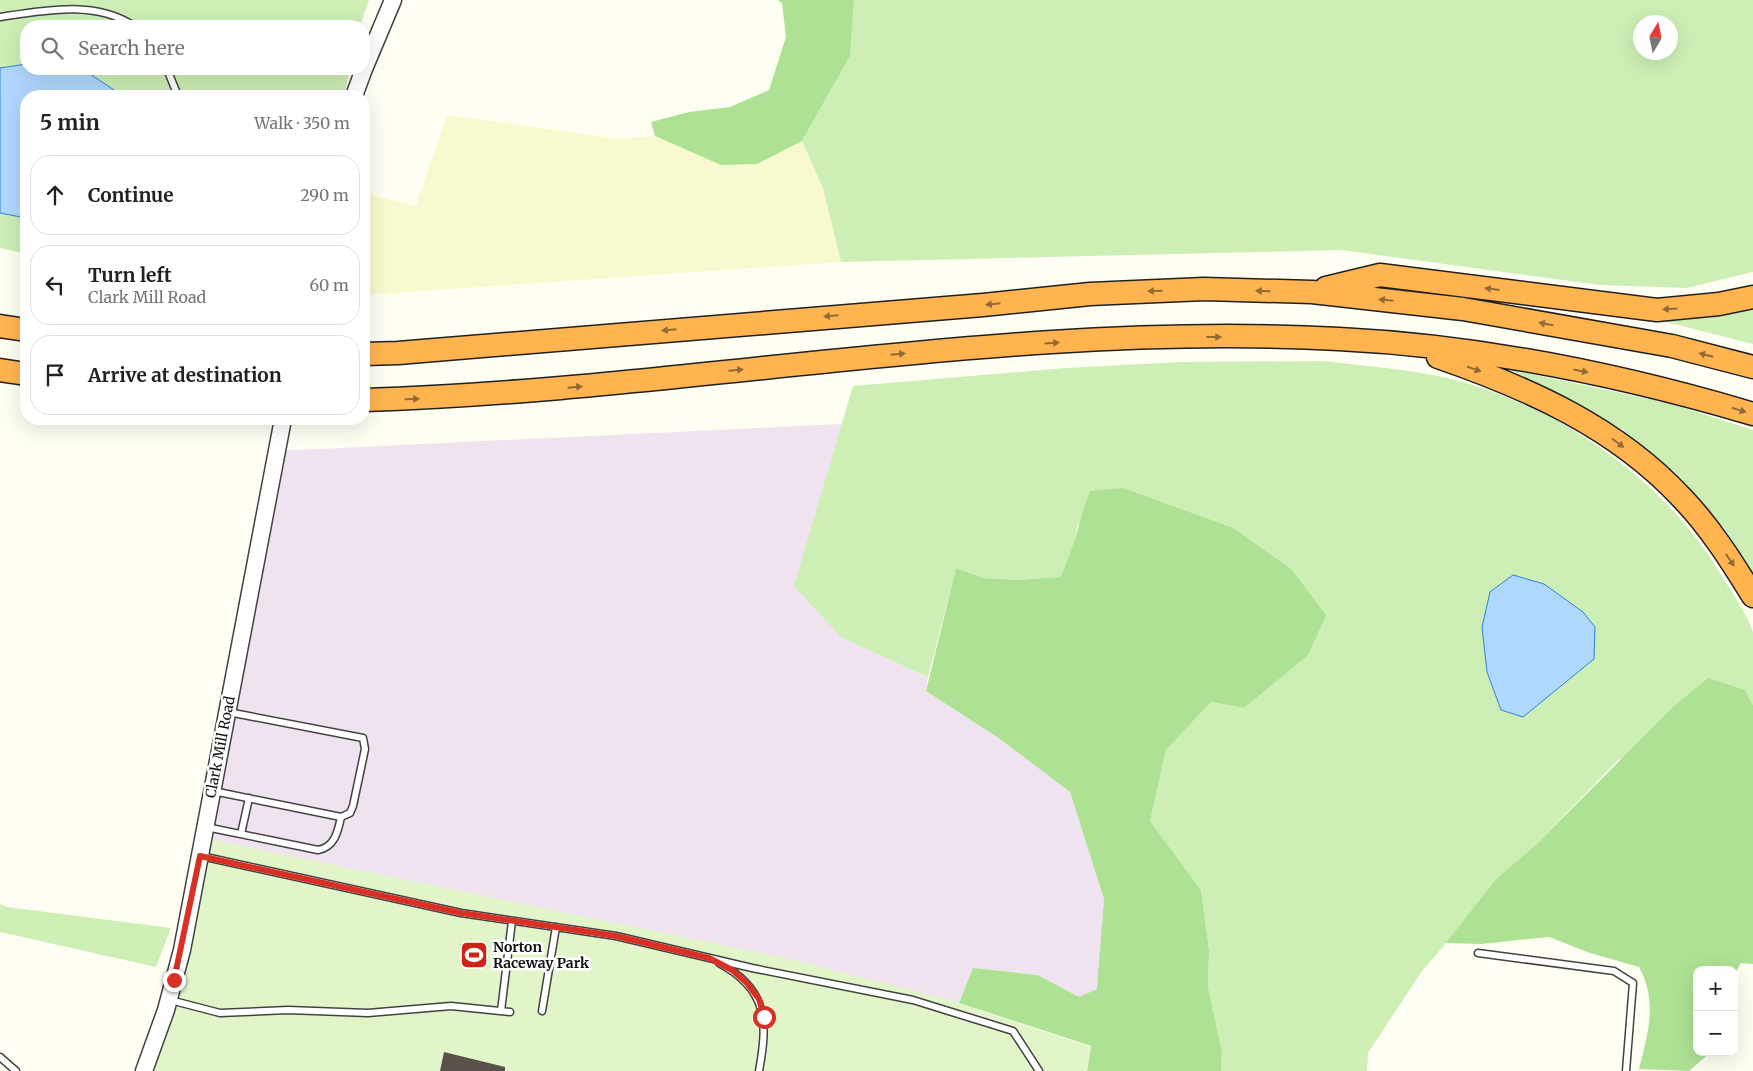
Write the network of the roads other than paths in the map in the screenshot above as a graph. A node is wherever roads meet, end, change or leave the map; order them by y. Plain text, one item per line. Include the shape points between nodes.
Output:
1 (393, 0) edge
2 (0, 17) edge
3 (127, 20) edge
4 (370, 55) edge
5 (169, 75) edge
6 (362, 75) edge
7 (176, 90) edge
8 (356, 90) edge
9 (1312, 292) junction
10 (1753, 296) edge
11 (0, 326) edge
12 (20, 329) edge
13 (1377, 342) junction
14 (370, 354) edge
15 (1753, 367) edge
16 (0, 370) edge
17 (20, 373) edge
18 (370, 400) edge
19 (1753, 414) edge
20 (282, 425) edge
21 (1753, 596) edge
22 (227, 712) junction
23 (212, 790) junction
24 (249, 798) junction
25 (341, 817) junction
26 (205, 827) junction
27 (241, 834) junction
28 (200, 856) junction
29 (512, 921) junction
30 (556, 927) junction
31 (1478, 953) dead end
32 (709, 958) junction
33 (169, 1000) junction
34 (501, 1011) junction
35 (542, 1011) dead end
36 (510, 1012) dead end
37 (0, 1058) edge
38 (16, 1071) edge
39 (144, 1071) edge
40 (759, 1071) edge
41 (1039, 1071) edge
42 (1626, 1071) edge

1 - 4 street
2 - 3 lane via 90,7
5 - 7 lane
6 - 8 street
10 -> 9 highway via 1719,304 1657,310 1380,275
9 -> 14 highway via 1204,289 1090,294
15 -> 9 highway via 1672,346 1463,309
11 - 12 highway
18 -> 13 highway via 567,388 938,351 1120,338 1281,337
13 -> 19 highway via 1485,353 1616,378 1691,395
13 -> 21 highway via 1433,355 1484,373 1537,395 1605,433 1682,498 1720,546
16 - 17 highway
20 - 22 street, Clark Mill Road
22 - 23 street, Clark Mill Road
22 - 25 lane via 362,738 365,749 353,806 350,813
23 - 24 lane
23 - 26 street, Clark Mill Road
24 - 25 lane
24 - 27 lane
25 - 27 lane via 338,833 326,848 318,850
26 - 27 lane
26 - 28 street, Clark Mill Road
28 - 29 lane via 461,913
28 - 33 street, Clark Mill Road
29 - 30 lane
29 - 34 lane
30 - 32 lane via 616,936
30 - 35 lane
31 - 42 lane via 1614,971 1633,983
32 - 40 lane via 732,970 759,999 765,1040
32 - 41 lane via 913,1000 1012,1031
33 - 34 lane via 220,1013 288,1010 368,1012 451,1006
33 - 39 street, Clark Mill Road
34 - 36 lane
37 - 38 lane

